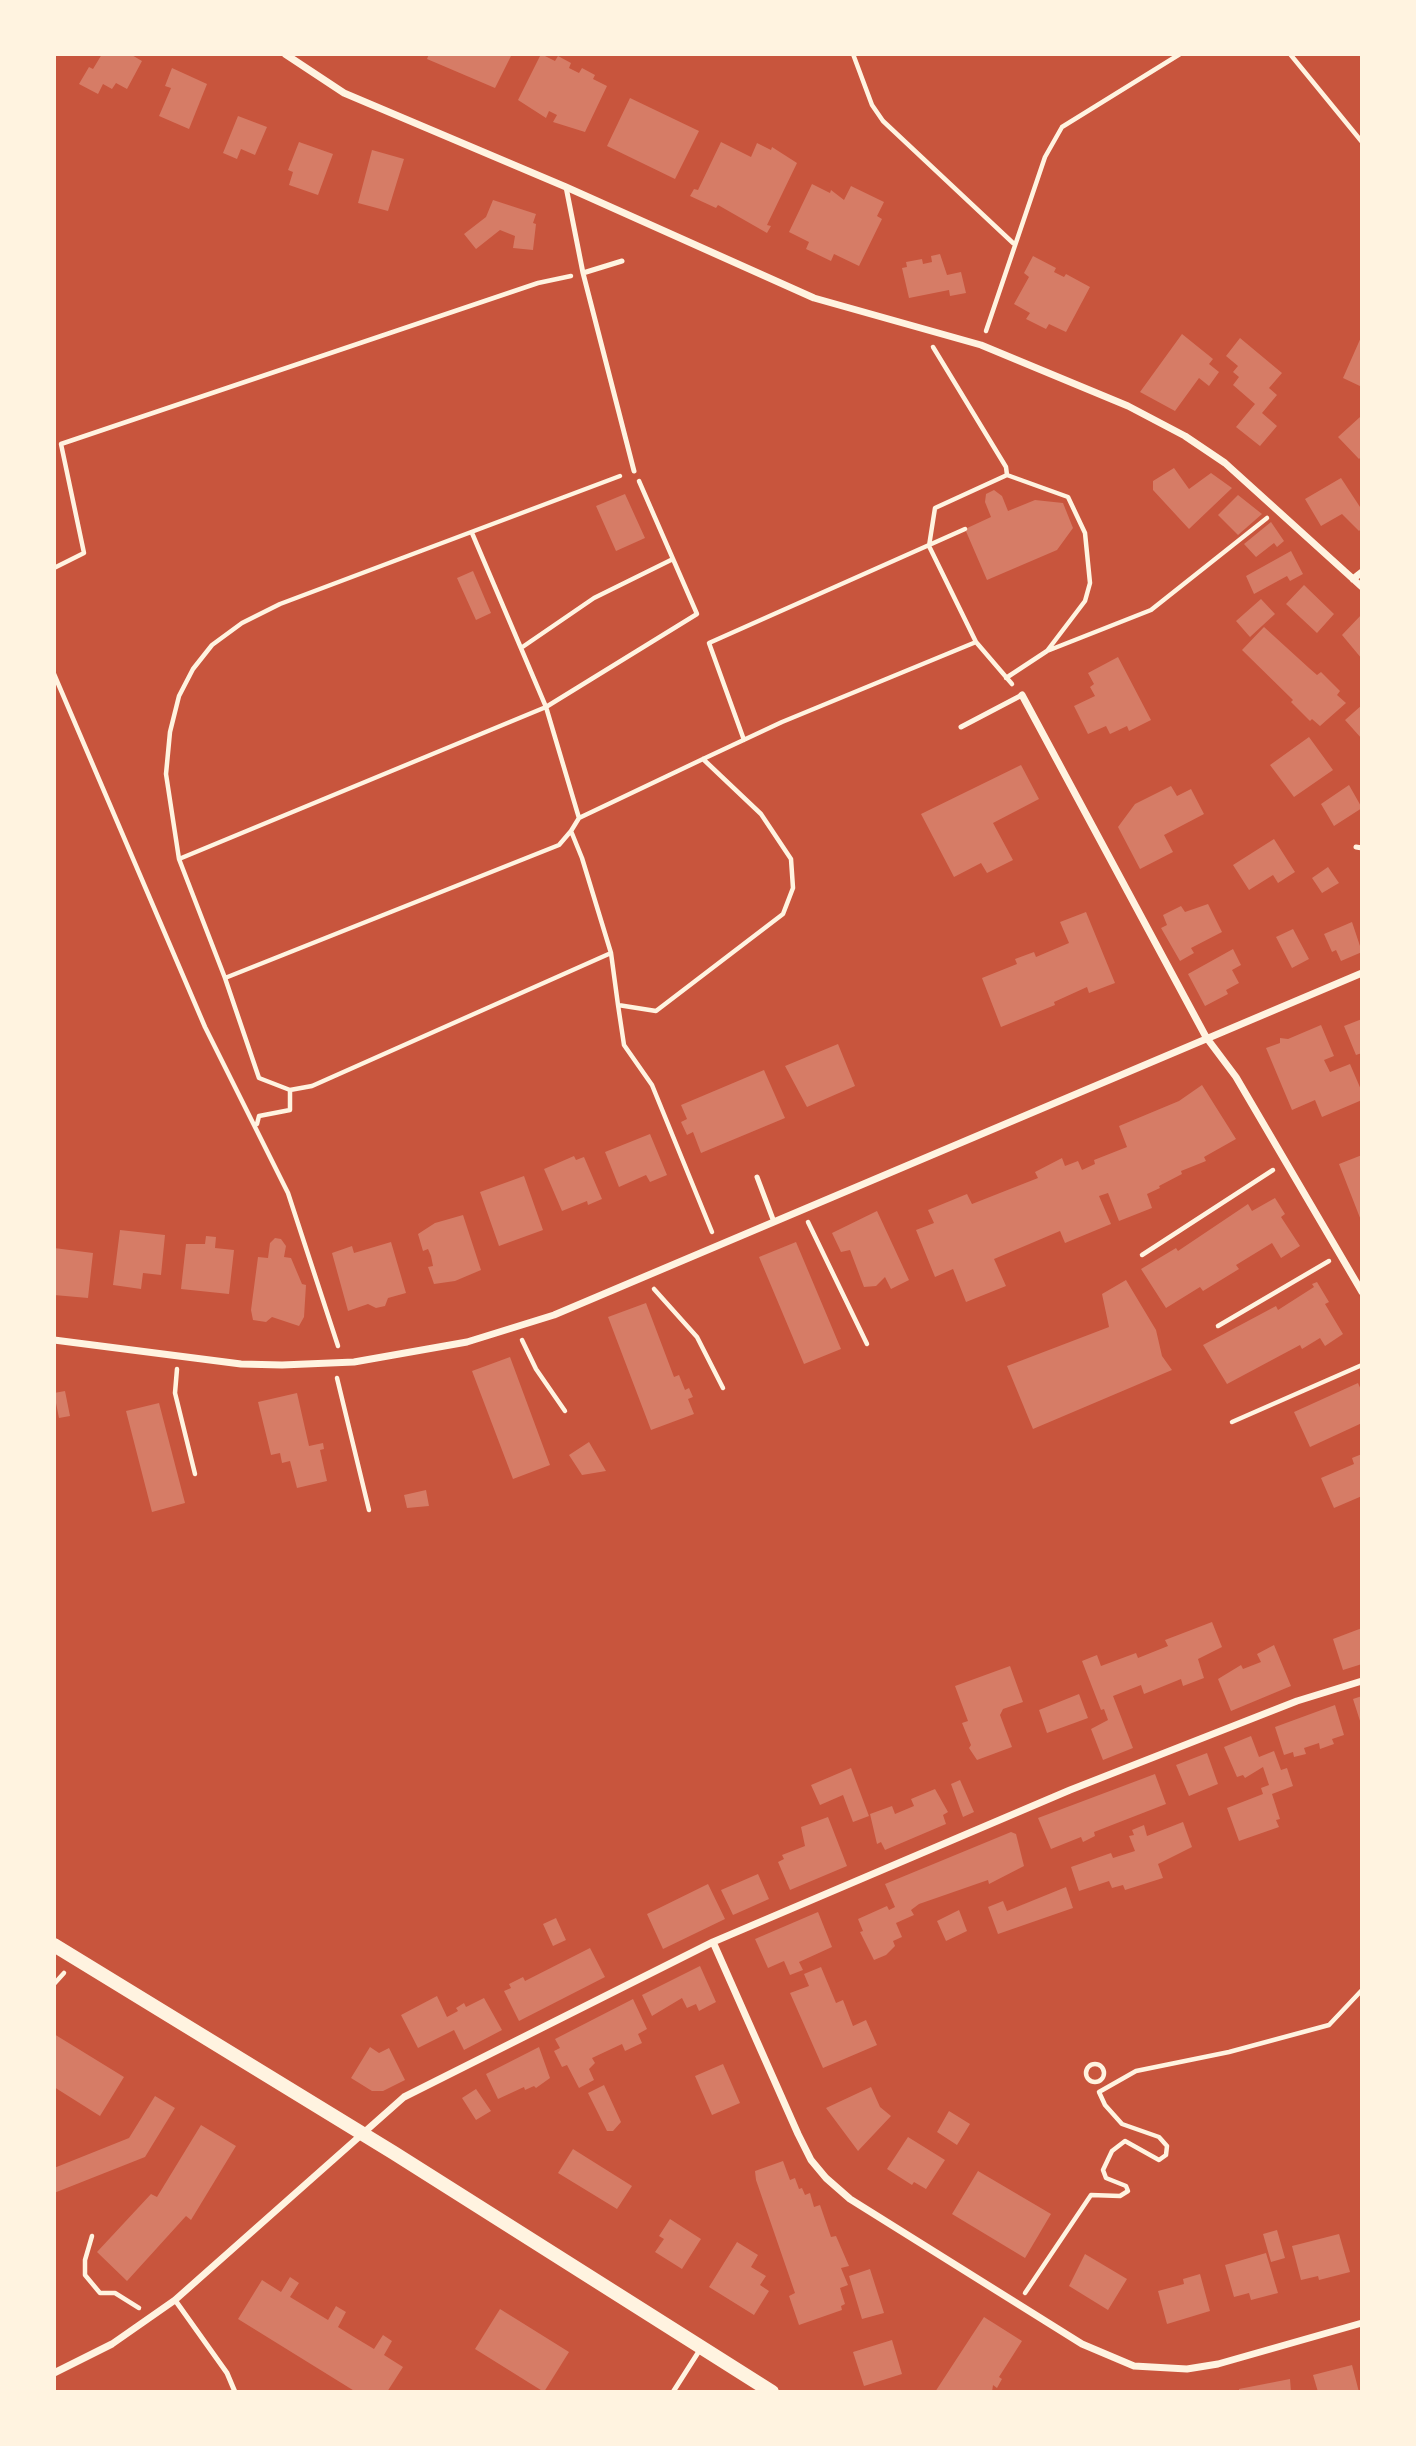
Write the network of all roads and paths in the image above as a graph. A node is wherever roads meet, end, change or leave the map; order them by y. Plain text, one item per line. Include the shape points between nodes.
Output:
1 (285, 54) edge
2 (853, 54) edge
3 (1180, 54) edge
4 (1290, 54) edge
5 (1362, 142) edge
6 (566, 187) junction
7 (1013, 243) junction
8 (622, 261) dead end
9 (583, 273) junction
10 (924, 331) junction
11 (981, 345) junction
12 (634, 471) junction
13 (1007, 475) junction
14 (1278, 509) junction
15 (965, 528) dead end
16 (472, 533) junction
17 (929, 546) junction
18 (673, 559) junction
19 (54, 568) edge
20 (1362, 572) edge
21 (1353, 579) junction
22 (1362, 587) edge
23 (976, 642) junction
24 (521, 648) junction
25 (1047, 651) junction
26 (54, 674) edge
27 (1006, 678) junction
28 (1022, 695) junction
29 (546, 707) junction
30 (961, 727) dead end
31 (744, 740) junction
32 (703, 759) junction
33 (579, 818) junction
34 (570, 831) junction
35 (179, 859) junction
36 (611, 953) junction
37 (1362, 973) edge
38 (225, 978) junction
39 (618, 1005) junction
40 (1206, 1037) junction
41 (290, 1090) junction
42 (257, 1125) junction
43 (1287, 1161) junction
44 (757, 1177) dead end
45 (802, 1209) junction
46 (774, 1222) junction
47 (718, 1245) junction
48 (1341, 1253) junction
49 (1142, 1255) dead end
50 (645, 1277) junction
51 (1362, 1292) edge
52 (1218, 1326) dead end
53 (516, 1328) junction
54 (54, 1340) edge
55 (867, 1344) dead end
56 (178, 1355) junction
57 (345, 1363) junction
58 (334, 1364) junction
59 (1362, 1364) edge
60 (723, 1388) dead end
61 (565, 1412) dead end
62 (1232, 1422) dead end
63 (195, 1474) dead end
64 (369, 1510) dead end
65 (1362, 1681) edge
66 (713, 1942) junction
67 (54, 1945) edge
68 (1362, 1990) edge
69 (1096, 2082) junction
70 (1099, 2092) junction
71 (361, 2134) junction
72 (92, 2236) dead end
73 (175, 2300) junction
74 (1018, 2304) junction
75 (150, 2318) junction
76 (1362, 2323) edge
77 (701, 2348) junction
78 (54, 2373) edge
79 (235, 2392) edge
80 (673, 2392) edge
81 (772, 2392) edge

1 - 6 street via 344,93
2 - 7 path via 872,105 883,121
3 - 7 path via 1062,127 1045,157
4 - 5 path
6 - 9 lane
6 - 10 street via 814,298
7 - 11 path
8 - 9 lane
9 - 12 lane
9 - 19 path via 538,283 61,444 84,553
10 - 11 street
10 - 13 path
11 - 14 street via 1128,406 1185,436
12 - 16 path
12 - 18 path
13 - 17 path via 935,508
13 - 25 path via 1068,497 1085,533 1090,583 1085,601
14 - 21 street
14 - 25 path via 1151,610
15 - 17 path
16 - 24 path
16 - 35 path via 280,604 212,645 179,696 170,732 166,774
17 - 23 path
17 - 31 path via 709,643
18 - 24 path via 594,597
18 - 29 path via 697,614
20 - 21 street
21 - 22 street
23 - 27 path
23 - 31 path
24 - 29 path
25 - 27 path
26 - 42 path via 205,1027
27 - 28 path
28 - 30 lane
28 - 40 street
29 - 33 path
29 - 35 path
31 - 32 path
32 - 33 path
32 - 39 path via 761,814 791,859 793,888 783,914 656,1011
33 - 34 path
34 - 36 path
34 - 38 path via 559,845
35 - 38 path
36 - 39 path
36 - 41 path via 312,1086
37 - 40 street
38 - 41 path via 259,1078
39 - 47 path via 624,1045 652,1085
40 - 43 street
40 - 45 street
41 - 42 path via 290,1110 259,1116
42 - 57 path via 288,1193
43 - 48 street
43 - 49 path
44 - 46 lane
45 - 46 street
45 - 55 path
46 - 47 street
47 - 50 street
48 - 51 street
48 - 52 path
50 - 53 street
50 - 60 path via 697,1337
53 - 57 street via 417,1352
53 - 61 path
54 - 56 street
56 - 58 street via 241,1363
56 - 63 path via 175,1393
57 - 58 street
58 - 64 path
59 - 62 path
65 - 66 street via 1297,1701 1083,1785
66 - 71 street via 404,2097
66 - 74 street via 798,2134 826,2178 850,2199
67 - 71 main road
68 - 70 path via 1329,2025 1136,2071
69 - 69 path via 1104,2071 1095,2063 1085,2073
69 - 70 path
70 - 74 path via 1122,2124 1159,2137 1167,2146 1166,2155 1159,2160 1125,2141 1112,2151 1102,2170 1106,2179 1128,2191 1120,2196 1091,2195
71 - 73 street
71 - 77 main road
72 - 75 path via 85,2276 100,2293 131,2300
73 - 75 street
73 - 79 lane via 227,2373
74 - 76 street via 1107,2356 1158,2369 1218,2364
75 - 78 street
77 - 80 lane
77 - 81 main road

